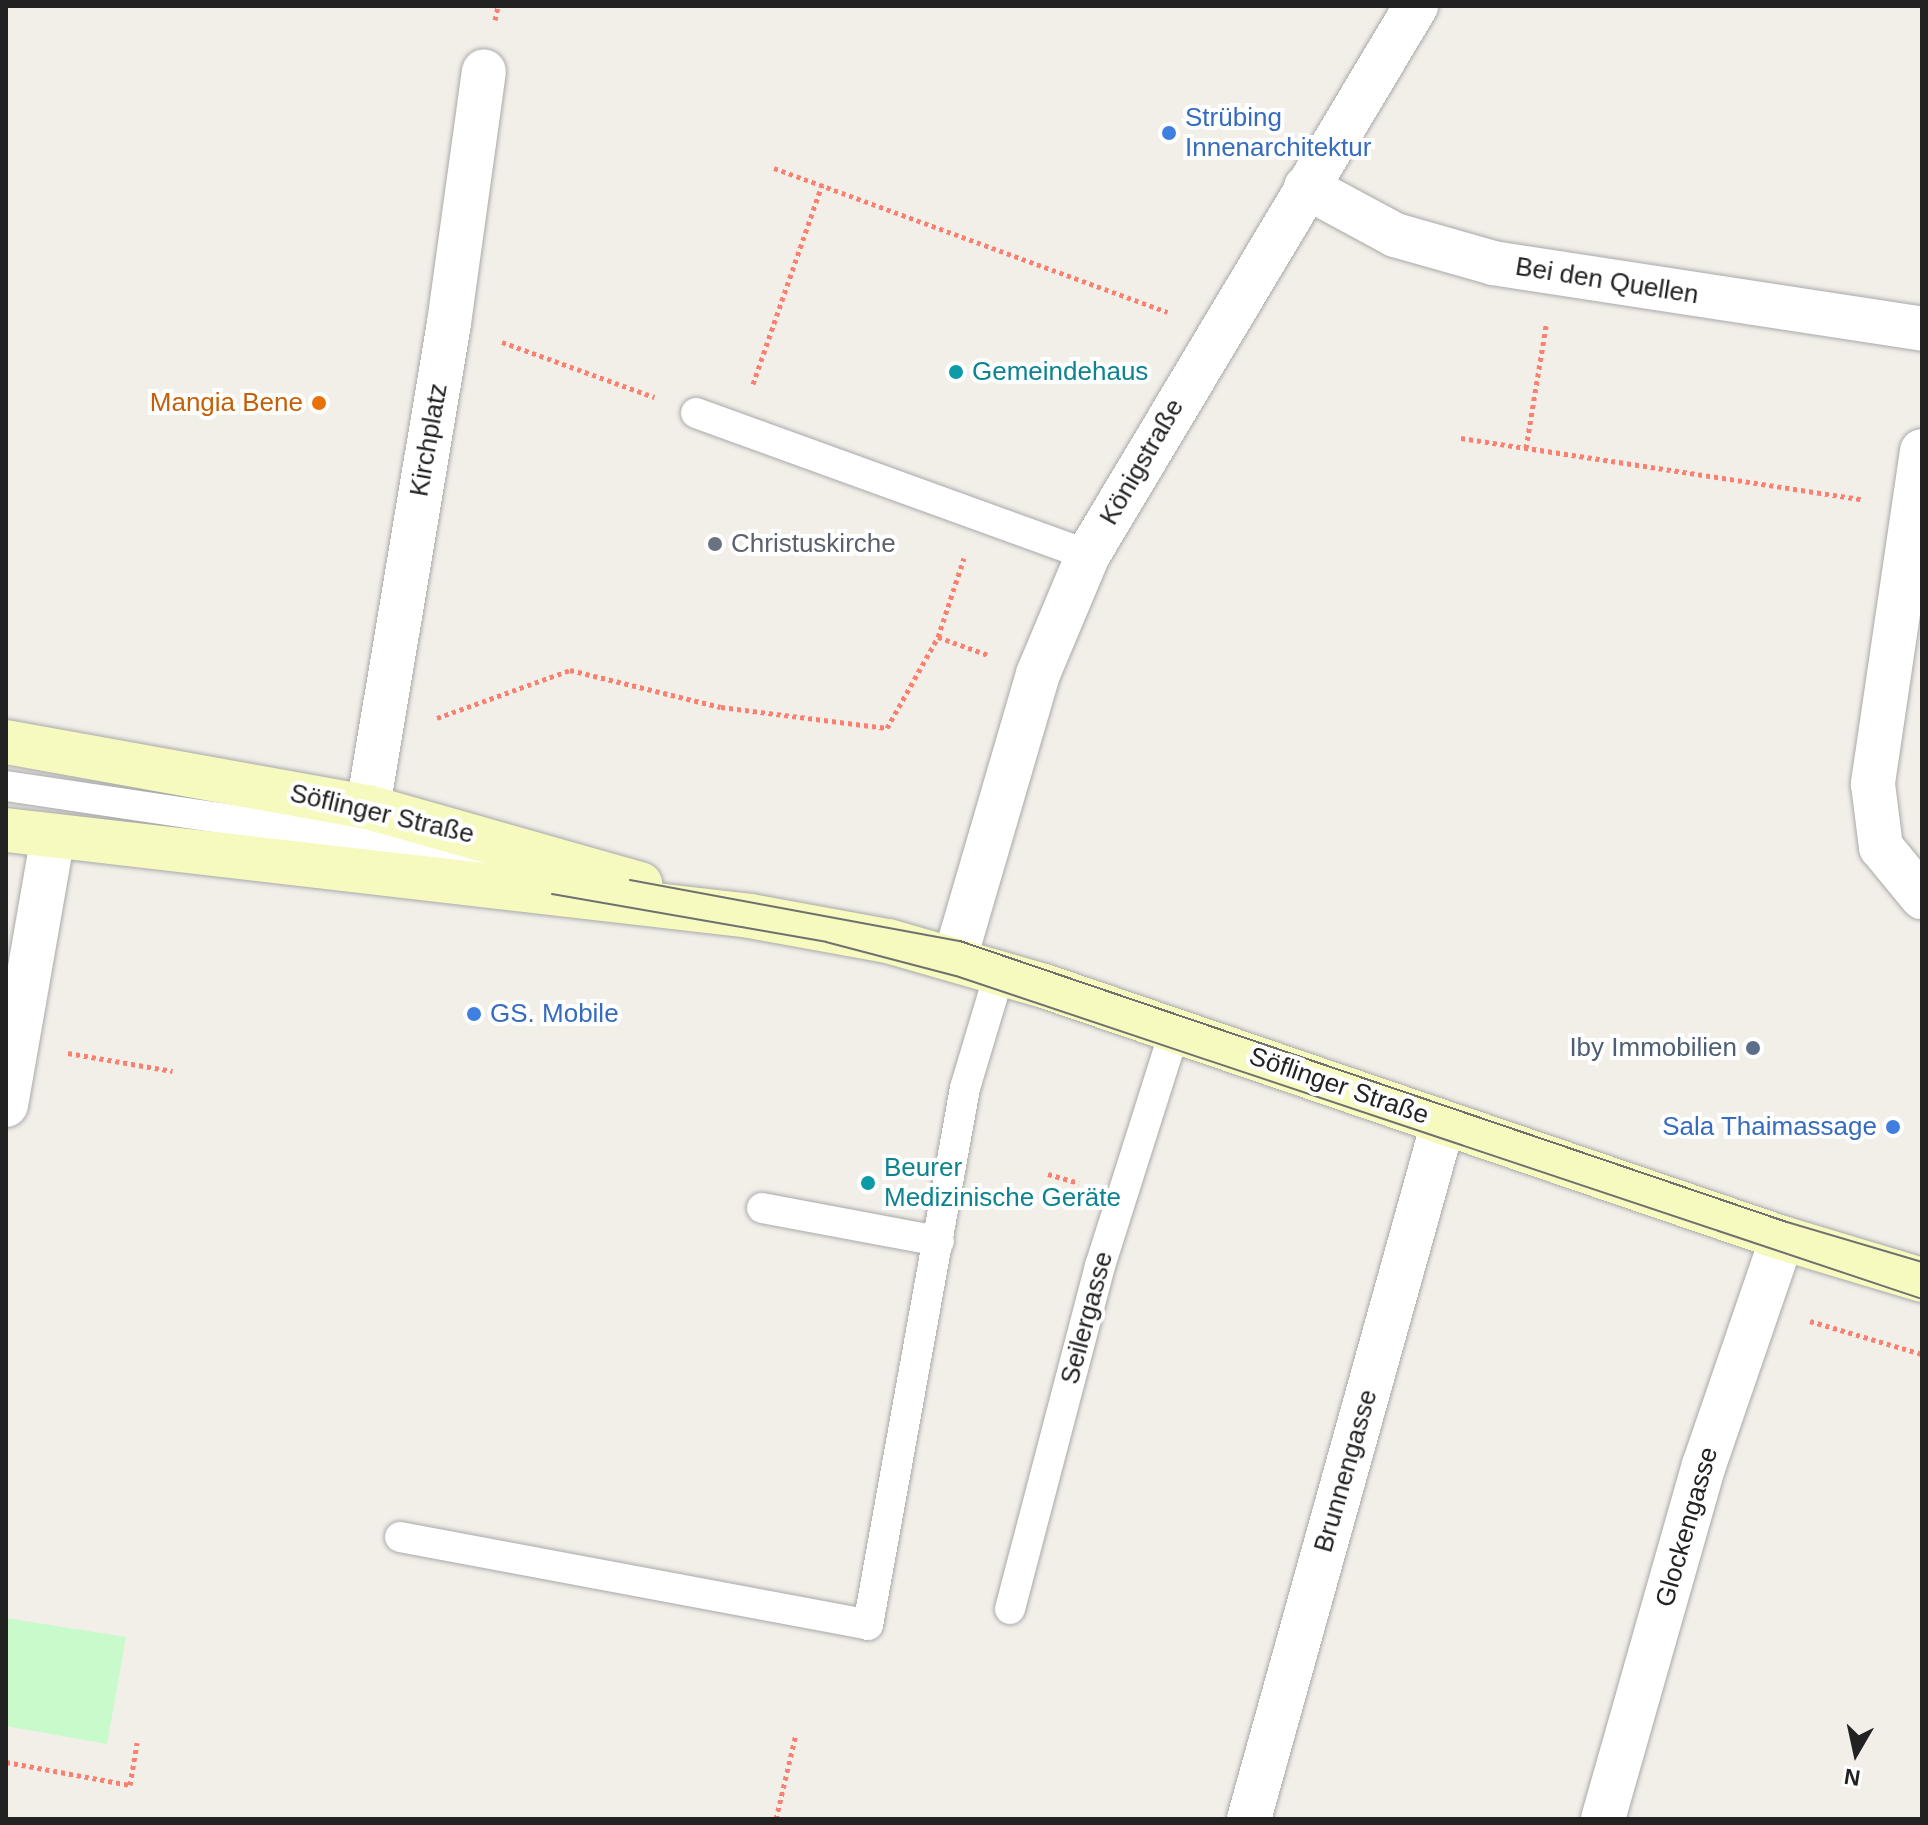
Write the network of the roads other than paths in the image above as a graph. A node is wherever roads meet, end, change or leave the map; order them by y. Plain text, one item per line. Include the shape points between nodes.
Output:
1 (1416, 6) edge
2 (484, 71) dead end
3 (1306, 187) junction
4 (1922, 329) edge
5 (696, 413) road end
6 (1922, 451) edge
7 (1088, 555) junction
8 (6, 742) edge
9 (6, 786) edge
10 (368, 807) junction
11 (6, 813) edge
12 (6, 830) edge
13 (53, 836) junction
14 (630, 880) junction
15 (552, 894) junction
16 (1922, 897) edge
17 (750, 916) junction
18 (955, 958) junction
19 (1000, 971) junction
20 (1175, 1030) junction
21 (6, 1105) edge
22 (1443, 1123) junction
23 (762, 1208) dead end
24 (1782, 1238) junction
25 (939, 1241) junction
26 (1922, 1280) edge
27 (400, 1537) dead end
28 (1010, 1609) dead end
29 (1249, 1819) edge
30 (1603, 1819) edge

1 - 3 street, Königstraße
2 - 10 street, Kirchplatz via 449,323
3 - 4 street, Bei den Quellen via 1395,235 1493,263
3 - 7 street, Königstraße
5 - 7 lane
6 - 16 street via 1873,784 1881,847
7 - 18 street, Königstraße via 1038,674
8 - 10 street, Söflinger Straße
9 - 14 lane
10 - 14 street, Söflinger Straße
11 - 15 lane
12 - 13 street, Söflinger Straße
13 - 15 street, Söflinger Straße
13 - 21 street
14 - 17 street, Söflinger Straße
15 - 17 street, Söflinger Straße
17 - 18 street, Söflinger Straße
18 - 19 street, Söflinger Straße
19 - 20 street, Söflinger Straße
19 - 25 lane via 965,1088
20 - 22 street, Söflinger Straße
20 - 28 lane, Seilergasse via 1100,1266
22 - 24 street, Söflinger Straße
22 - 29 street, Brunnengasse
23 - 25 lane
24 - 26 street, Söflinger Straße
24 - 30 street, Glockengasse via 1704,1465
25 - 27 lane via 868,1625

